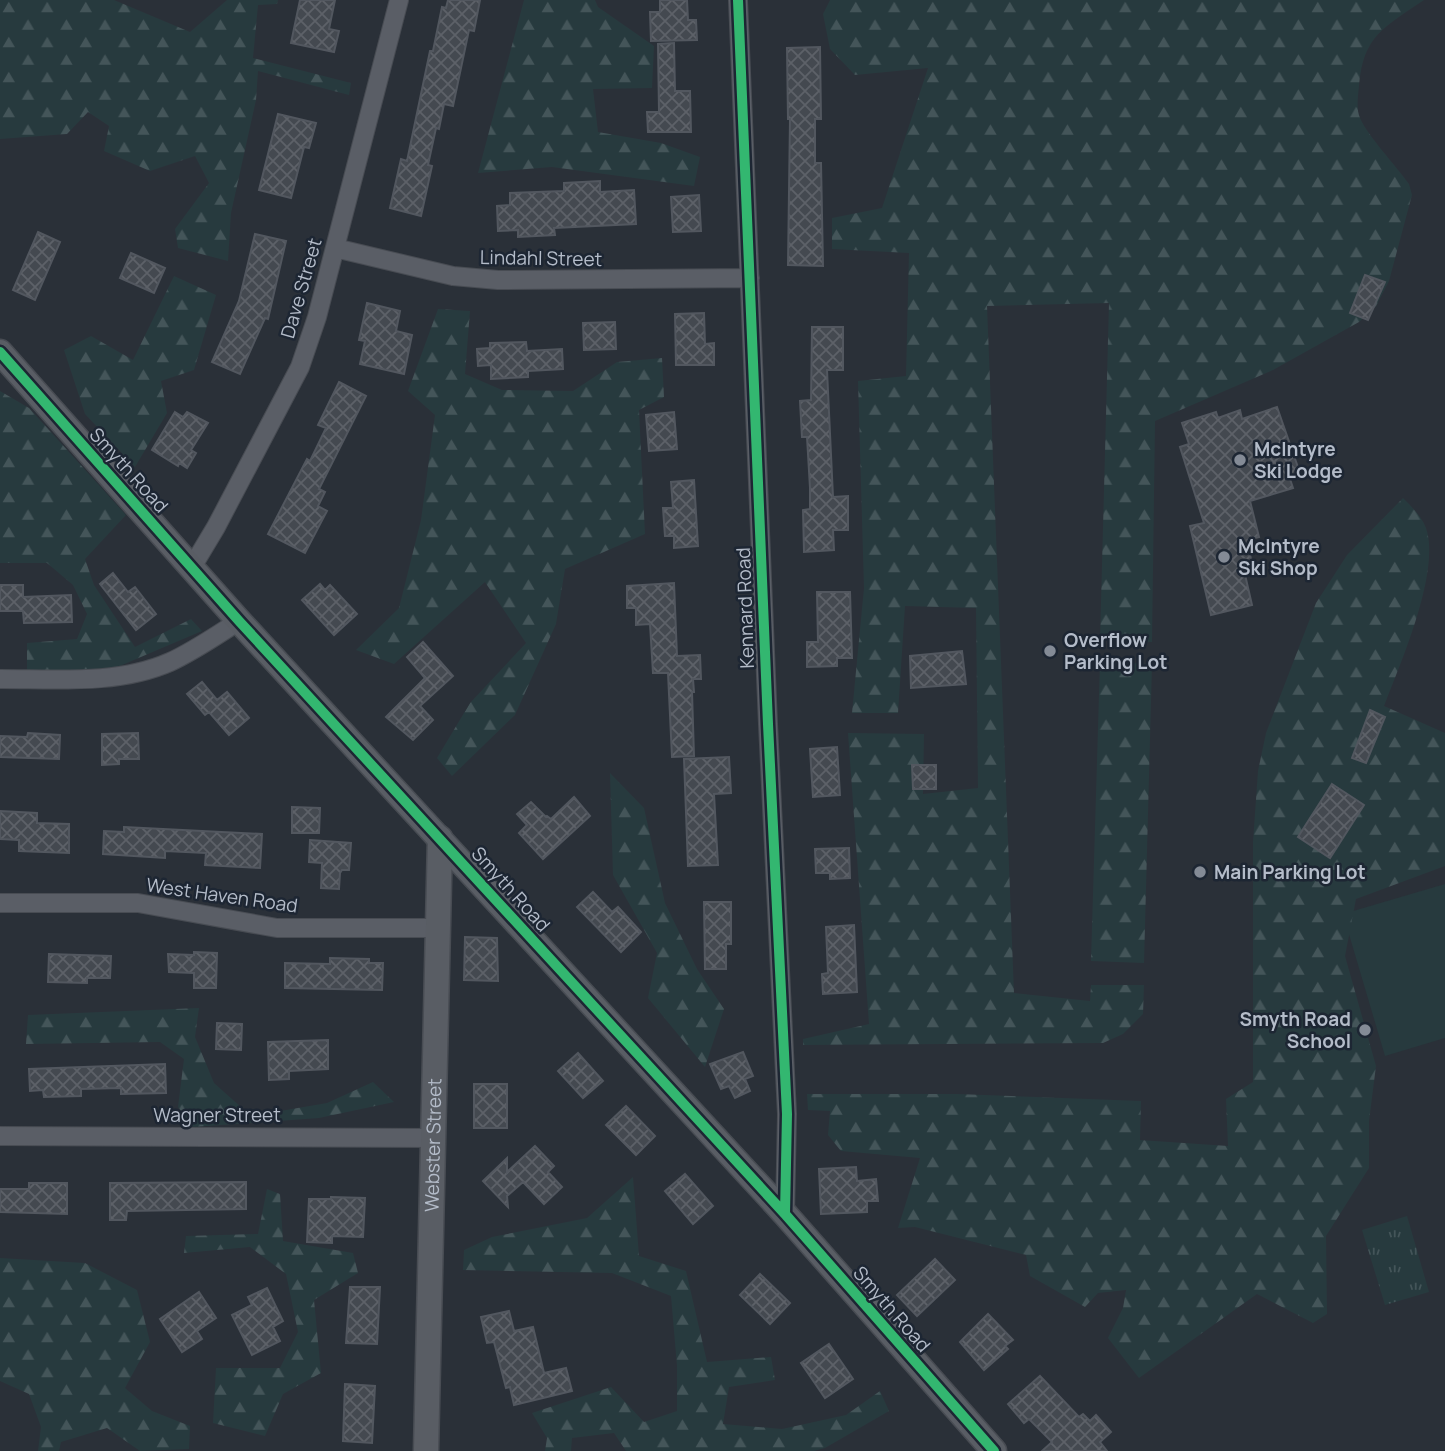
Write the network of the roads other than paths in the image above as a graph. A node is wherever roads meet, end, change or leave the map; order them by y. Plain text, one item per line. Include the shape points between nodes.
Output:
1 (399, 0) edge
2 (738, 0) edge
3 (335, 248) junction
4 (750, 278) junction
5 (0, 352) edge
6 (192, 567) junction
7 (239, 621) junction
8 (0, 679) edge
9 (440, 838) junction
10 (0, 903) edge
11 (438, 928) junction
12 (0, 1136) edge
13 (433, 1138) junction
14 (785, 1214) junction
15 (426, 1451) edge
16 (994, 1451) edge

1 - 3 street, Dave Street
2 - 4 street, Kennard Road
3 - 4 street, Lindahl Street via 453,276 498,280
3 - 6 street, Dave Street via 300,367
4 - 14 street, Kennard Road via 787,1114
5 - 6 street, Smyth Road
6 - 7 street, Smyth Road
7 - 8 street via 145,671 85,679
7 - 9 street, Smyth Road
9 - 11 street, Webster Street
9 - 14 street, Smyth Road
10 - 11 street, West Haven Road via 138,903 277,928
11 - 13 street, Webster Street
12 - 13 street, Wagner Street
13 - 15 street, Webster Street
14 - 16 street, Smyth Road

